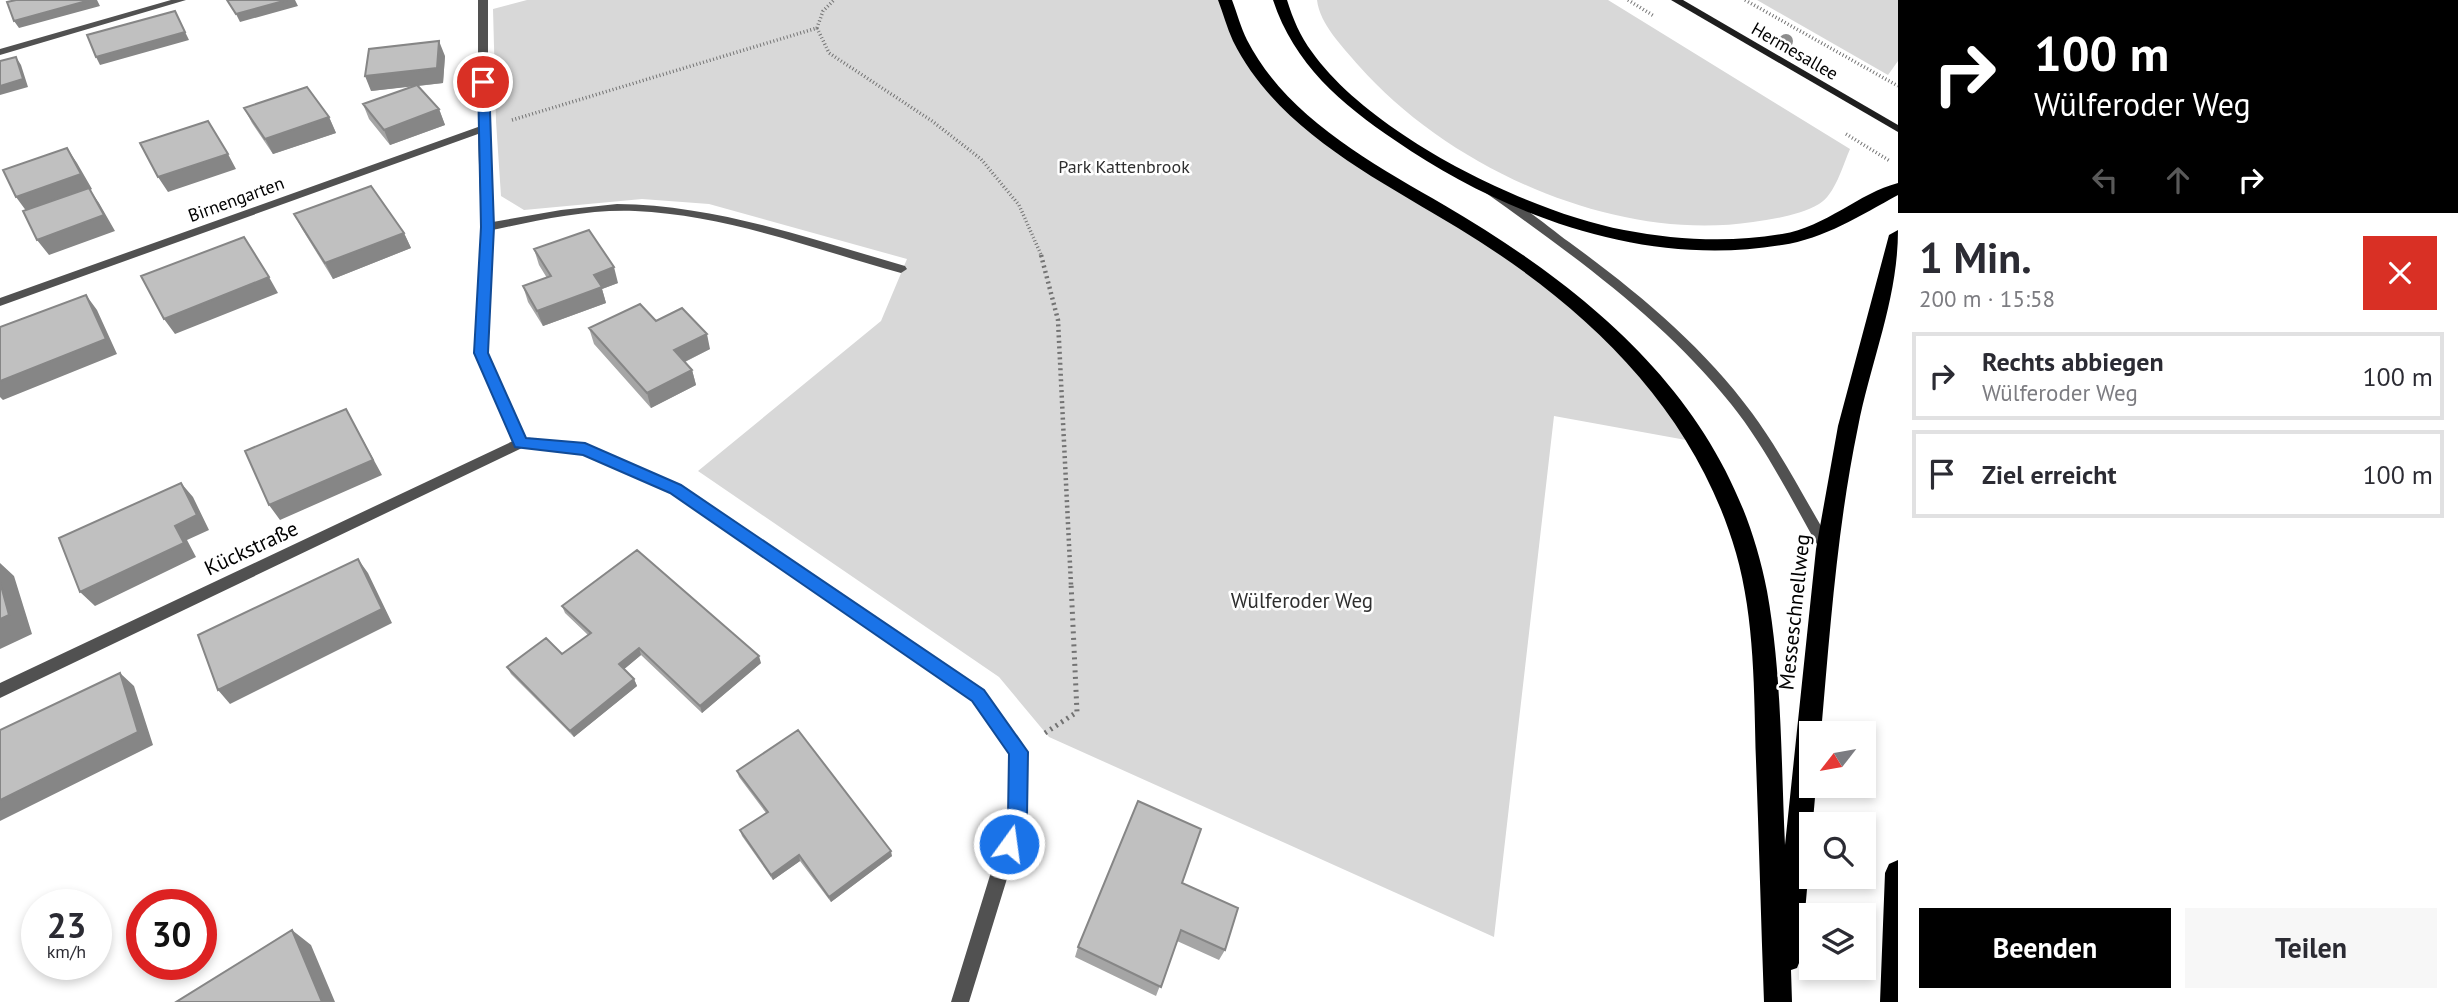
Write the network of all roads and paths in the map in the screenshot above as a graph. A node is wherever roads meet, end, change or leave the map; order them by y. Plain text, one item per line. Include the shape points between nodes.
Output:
1 (181, 0) edge
2 (483, 0) edge
3 (834, 0) edge
4 (1225, 0) edge
5 (1280, 0) edge
6 (1676, 0) edge
7 (1745, 0) edge
8 (817, 28) junction
9 (0, 52) edge
10 (1898, 86) edge
11 (483, 129) junction
12 (1898, 129) edge
13 (1484, 187) junction
14 (1896, 189) edge
15 (488, 227) junction
16 (1898, 235) edge
17 (901, 270) dead end
18 (0, 302) edge
19 (521, 443) junction
20 (1827, 549) junction
21 (0, 691) edge
22 (1018, 752) junction
23 (1898, 873) edge
24 (960, 1002) edge
25 (1781, 1002) edge
26 (1895, 1002) edge

1 - 9 street
2 - 11 street
3 - 8 path via 822,10
4 - 25 highway via 1243,48 1305,120 1581,305 1645,366 1697,442 1749,554 1763,628
5 - 13 highway via 1296,39 1333,86 1399,137
6 - 12 main road, Hermesallee
7 - 10 path
8 - 11 path
8 - 22 path via 829,53 988,165 1019,205 1044,262 1058,320 1061,358 1077,712
11 - 15 street
11 - 18 street, Birnengarten
13 - 14 highway via 1572,222 1699,244 1782,240 1810,233
13 - 20 street via 1591,263 1660,320 1736,401
15 - 17 street via 580,211 634,208 701,214
15 - 19 street via 481,353
16 - 20 highway, Messeschnellweg via 1848,426
19 - 21 street, Kückstraße
19 - 22 street via 585,449 676,489 978,696
20 - 25 highway, Messeschnellweg
22 - 24 street via 1017,817
23 - 26 highway

